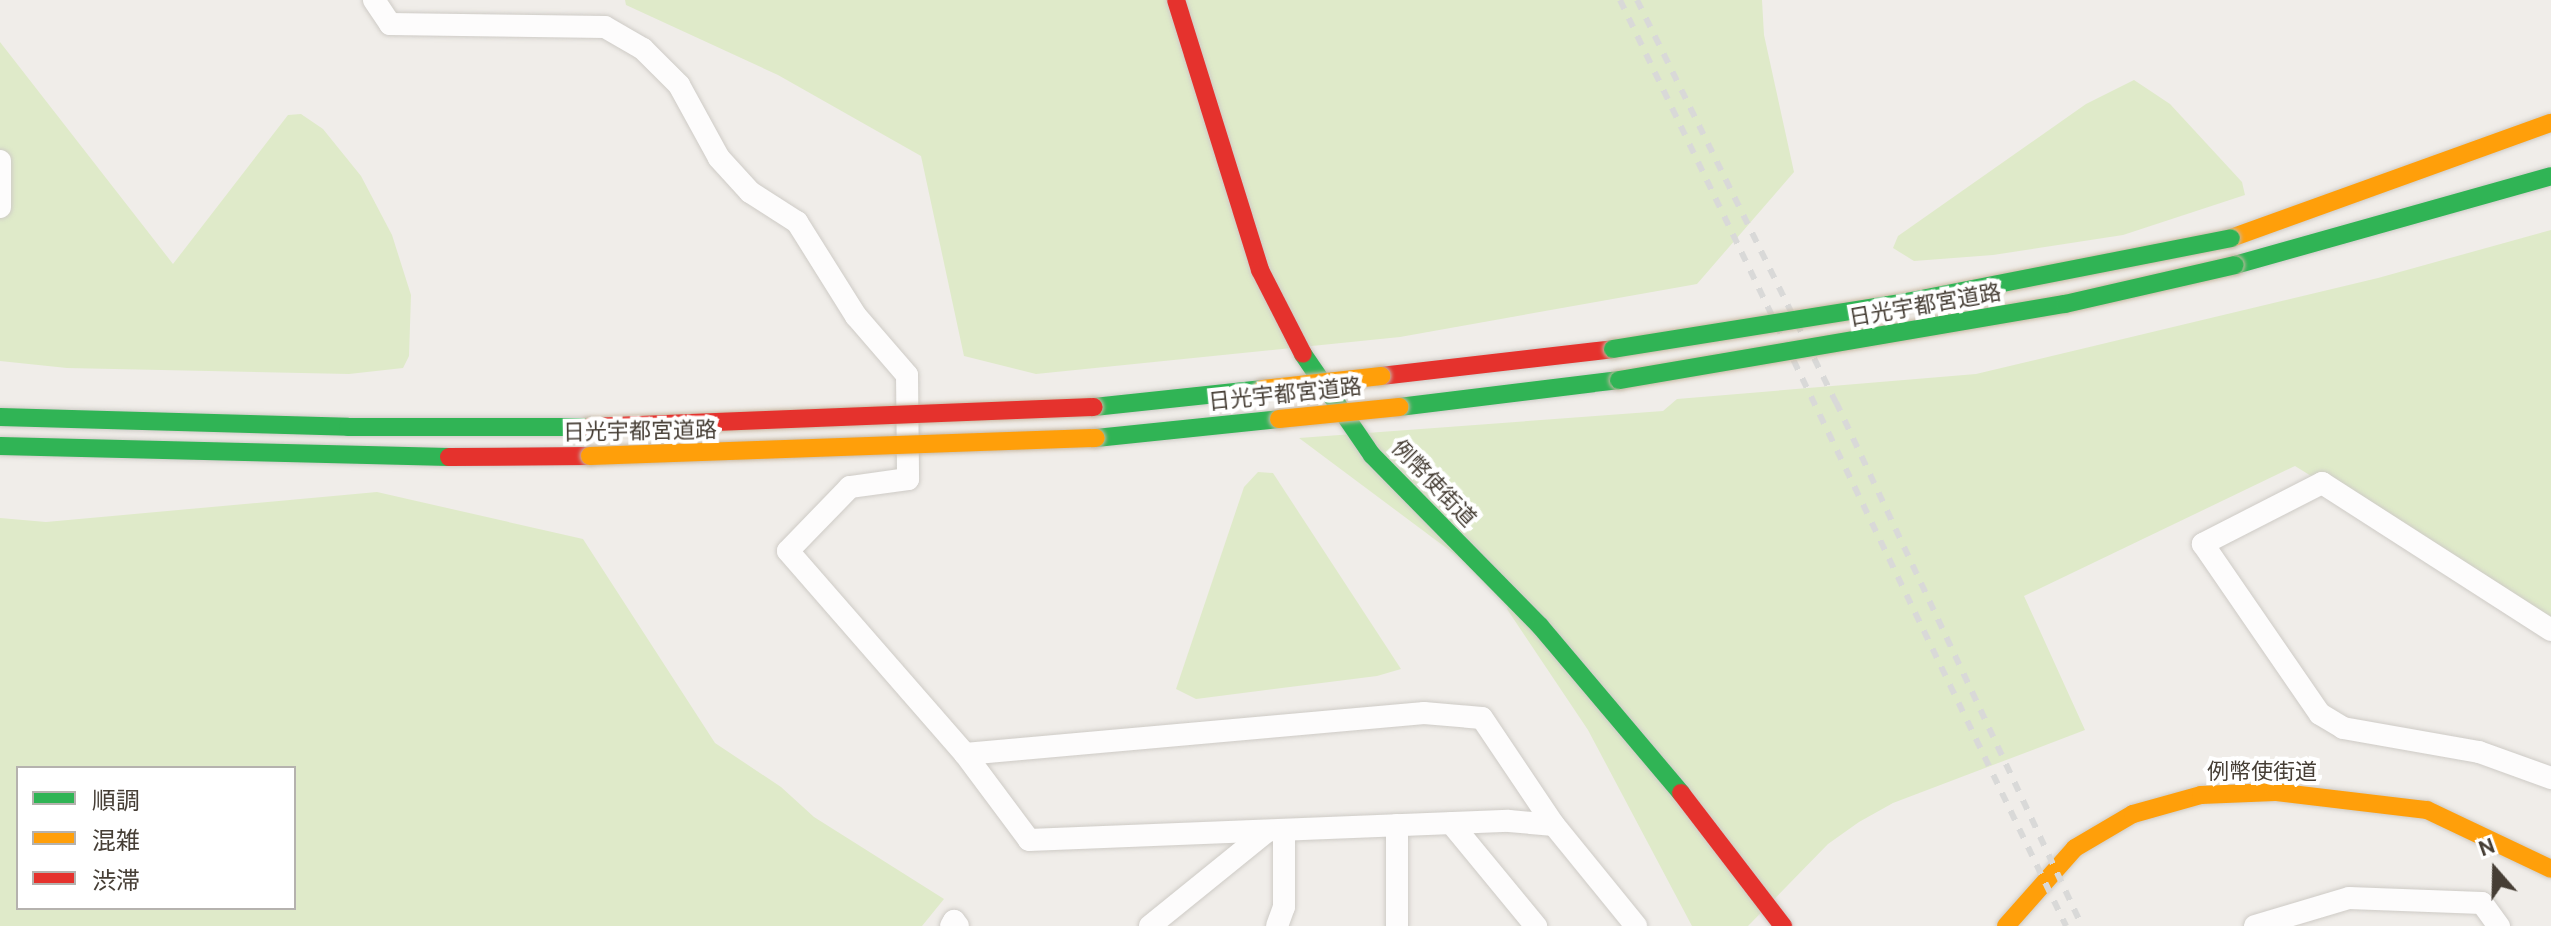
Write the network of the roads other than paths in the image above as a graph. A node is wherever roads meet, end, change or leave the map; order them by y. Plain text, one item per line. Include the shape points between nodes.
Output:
1 (374, 0) edge
2 (1176, 0) edge
3 (2551, 123) edge
4 (0, 161) edge
5 (2480, 170) dead end
6 (2551, 176) edge
7 (0, 207) edge
8 (2231, 238) junction
9 (0, 417) edge
10 (0, 446) edge
11 (2551, 630) edge
12 (965, 754) junction
13 (2551, 778) edge
14 (1451, 823) junction
15 (1397, 825) junction
16 (1554, 825) junction
17 (1275, 831) junction
18 (2551, 869) edge
19 (951, 926) edge
20 (958, 926) edge
21 (1150, 926) edge
22 (1277, 926) edge
23 (1397, 926) edge
24 (1536, 926) edge
25 (1636, 926) edge
26 (1783, 926) edge
27 (2006, 926) edge
28 (2255, 926) edge
29 (2499, 926) edge

1 - 12 street via 390,24 605,27 643,49 679,85 719,158 750,192 797,222 856,316 907,375 908,479 850,487 788,551
2 - 26 highway, 例幣使街道 via 1260,270 1306,360 1372,455 1540,626 1695,810
3 - 8 highway
4 - 7 street
5 - 8 highway, 日光宇都宮道路
6 - 10 highway, 日光宇都宮道路, bridge via 2235,265 2065,304 1619,380 1399,407 1096,438 590,456 343,457
8 - 9 highway, 日光宇都宮道路, bridge via 1936,296 1613,349 1094,407 590,427 348,427
11 - 13 street via 2322,483 2203,544 2320,714 2343,728 2479,752
12 - 16 street via 1424,713 1482,718
12 - 17 street via 1029,840
14 - 15 street
14 - 16 street
14 - 24 street
15 - 17 street
15 - 23 street
16 - 25 street
17 - 21 street
17 - 22 street via 1284,907
18 - 27 highway, 例幣使街道 via 2427,810 2288,793 2201,795 2133,814 2075,848
19 - 20 street via 954,921
28 - 29 street via 2349,898 2482,903

